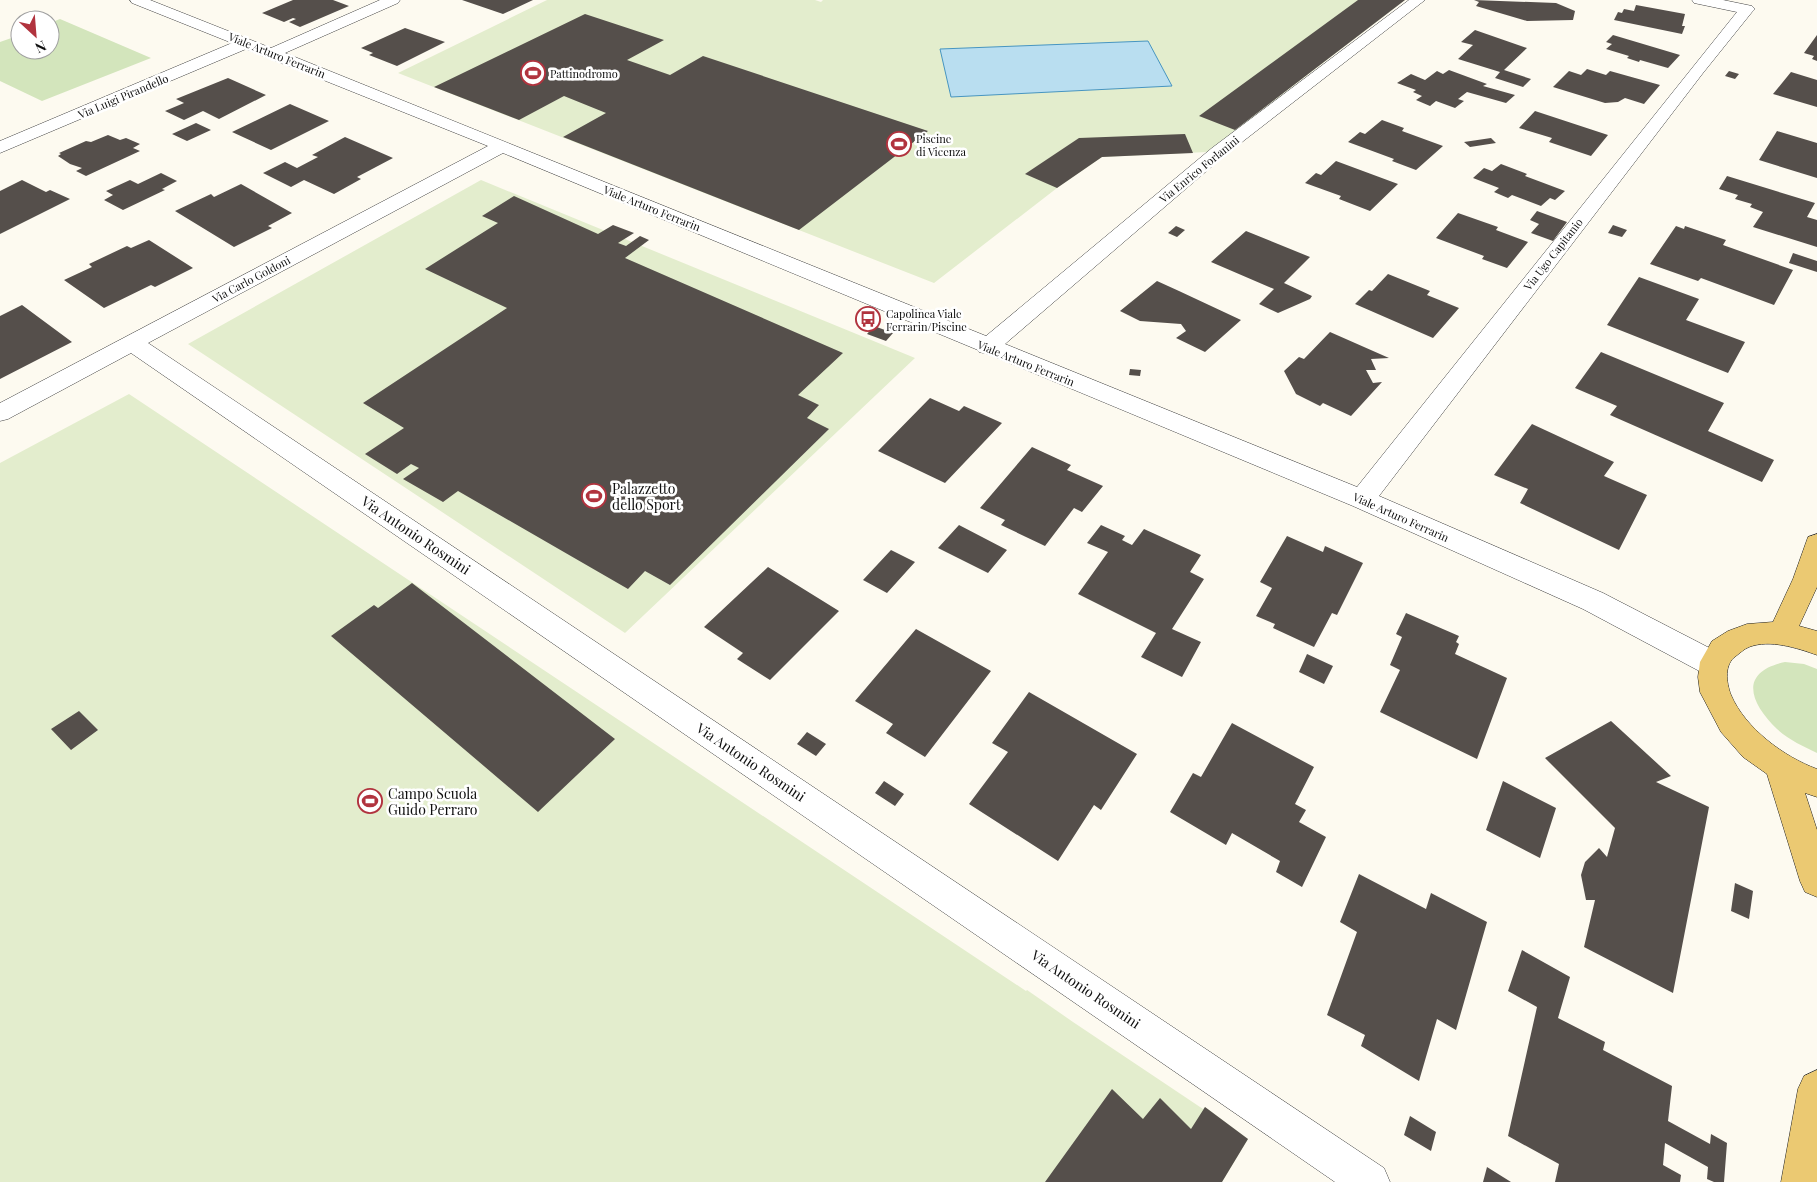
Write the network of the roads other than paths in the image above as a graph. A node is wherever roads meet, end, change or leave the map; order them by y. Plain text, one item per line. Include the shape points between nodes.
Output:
1 (137, 0) edge
2 (393, 0) edge
3 (1418, 0) edge
4 (1699, 0) edge
5 (246, 42) junction
6 (272, 53) junction
7 (502, 146) junction
8 (0, 148) edge
9 (131, 342) junction
10 (987, 347) junction
11 (0, 413) edge
12 (1362, 499) junction
13 (1817, 544) edge
14 (1781, 634) junction
15 (1817, 643) edge
16 (1712, 664) junction
17 (1780, 766) junction
18 (1817, 783) edge
19 (1817, 881) edge
20 (1817, 1089) edge
21 (1370, 1182) edge
22 (1801, 1182) edge

1 - 5 street, Viale Arturo Ferrarin
2 - 6 street
3 - 10 street, Via Enrico Forlanini via 1218,152
4 - 12 street, Via Ugo Capitanio via 1747,9
5 - 6 street, Viale Arturo Ferrarin
5 - 8 street, Via Luigi Pirandello
6 - 7 street, Viale Arturo Ferrarin
7 - 9 street, Via Carlo Goldoni
7 - 10 street, Viale Arturo Ferrarin
9 - 11 street, Via Carlo Goldoni
9 - 21 street, Via Antonio Rosmini
10 - 12 street, Viale Arturo Ferrarin
12 - 16 street, Viale Arturo Ferrarin via 1593,601
13 - 14 main road via 1807,579
14 - 15 main road
14 - 16 main road via 1744,636 1719,652
16 - 17 main road via 1712,683 1719,704 1754,747
17 - 18 main road
17 - 19 main road
20 - 22 main road

